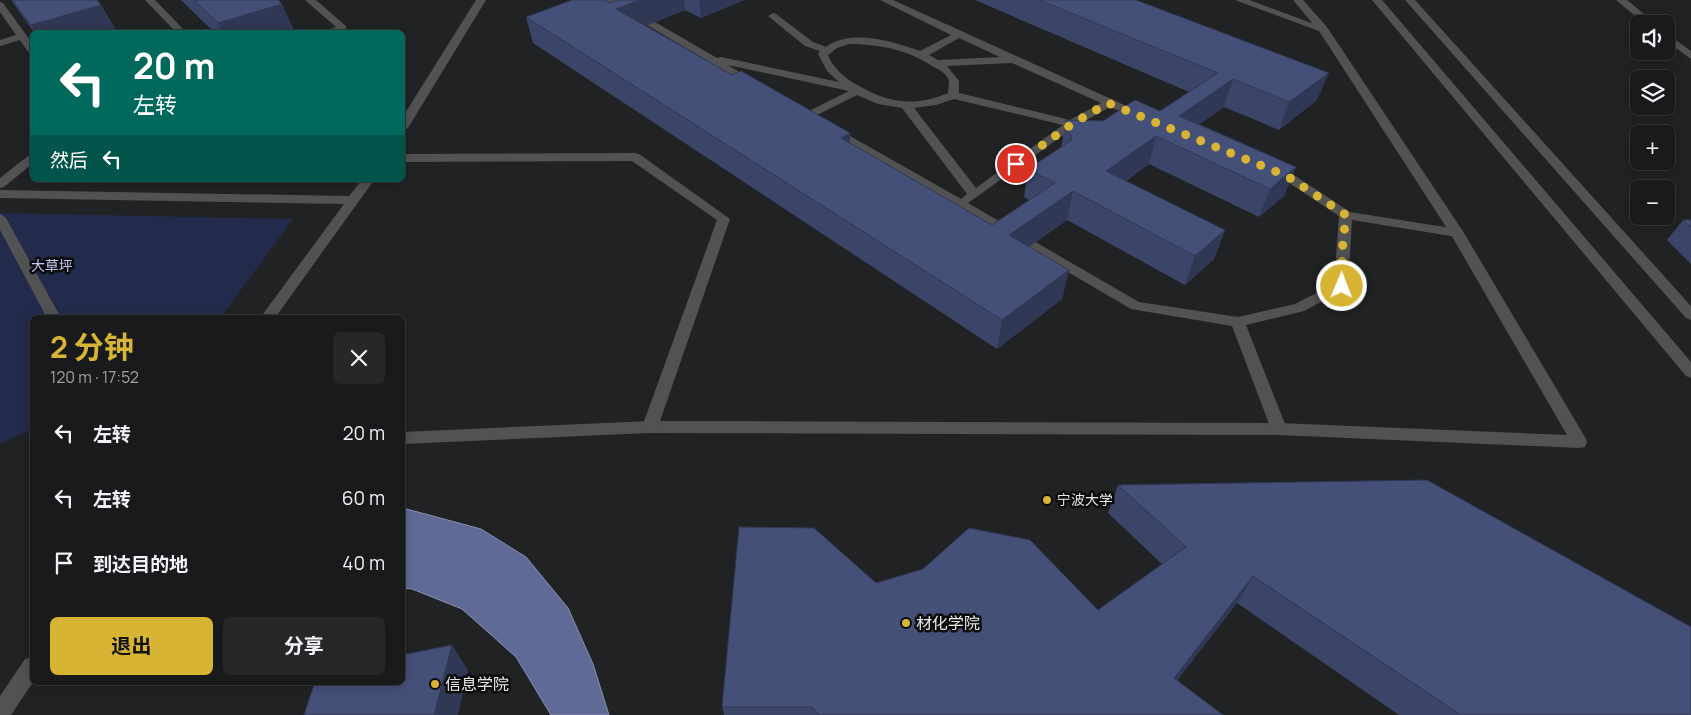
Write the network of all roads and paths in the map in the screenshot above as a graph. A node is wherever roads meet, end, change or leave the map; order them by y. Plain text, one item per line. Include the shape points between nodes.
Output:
1 (150, 0) edge
2 (310, 0) edge
3 (481, 0) edge
4 (610, 0) edge
5 (885, 0) edge
6 (1240, 0) edge
7 (1298, 0) edge
8 (1377, 0) edge
9 (1410, 0) edge
10 (1621, 0) edge
11 (0, 5) edge
12 (1640, 15) edge
13 (773, 16) dead end
14 (1323, 29) junction
15 (179, 30) edge
16 (336, 30) edge
17 (960, 34) junction
18 (21, 37) junction
19 (0, 43) edge
20 (1675, 43) edge
21 (30, 48) edge
22 (826, 50) junction
23 (919, 56) junction
24 (1691, 56) edge
25 (709, 58) junction
26 (1014, 60) junction
27 (934, 63) junction
28 (859, 90) junction
29 (766, 92) edge
30 (952, 95) junction
31 (1108, 103) junction
32 (906, 105) junction
33 (1153, 121) edge
34 (405, 123) edge
35 (1072, 124) junction
36 (405, 158) edge
37 (30, 161) edge
38 (1260, 165) edge
39 (367, 182) edge
40 (0, 184) edge
41 (0, 194) edge
42 (974, 194) junction
43 (354, 200) junction
44 (962, 204) junction
45 (1346, 215) junction
46 (0, 218) edge
47 (1457, 232) junction
48 (52, 315) edge
49 (269, 315) edge
50 (1691, 315) edge
51 (1238, 322) junction
52 (1691, 372) edge
53 (650, 427) junction
54 (1278, 429) junction
55 (405, 438) edge
56 (30, 669) edge
57 (0, 714) edge

1 - 15 street
2 - 16 street via 343,28
3 - 34 street
4 - 25 street
5 - 17 street
6 - 14 street
7 - 14 street
8 - 52 street
9 - 50 street
10 - 12 street
11 - 18 street
13 - 22 street via 809,44
14 - 47 street
17 - 23 street
17 - 26 street
18 - 19 street
18 - 21 street
20 - 24 street
22 - 23 street via 850,41 867,41 897,46
22 - 28 street via 824,60 835,74
23 - 27 street
25 - 28 street
25 - 29 street
26 - 27 street
26 - 31 street
27 - 30 street via 954,81
28 - 32 street via 882,101
28 - 44 street via 803,114
30 - 32 street via 932,103
30 - 35 street
31 - 33 street
31 - 35 street
32 - 42 street
35 - 42 street
36 - 53 street via 635,157 724,219
37 - 40 street
38 - 45 street via 1287,176
39 - 43 street
41 - 43 street
42 - 44 street
43 - 49 street
44 - 51 street via 1136,306
45 - 47 street
45 - 51 street via 1342,286 1299,308
46 - 48 street
47 - 54 street via 1579,442
51 - 54 street
53 - 54 street
53 - 55 street
56 - 57 street

